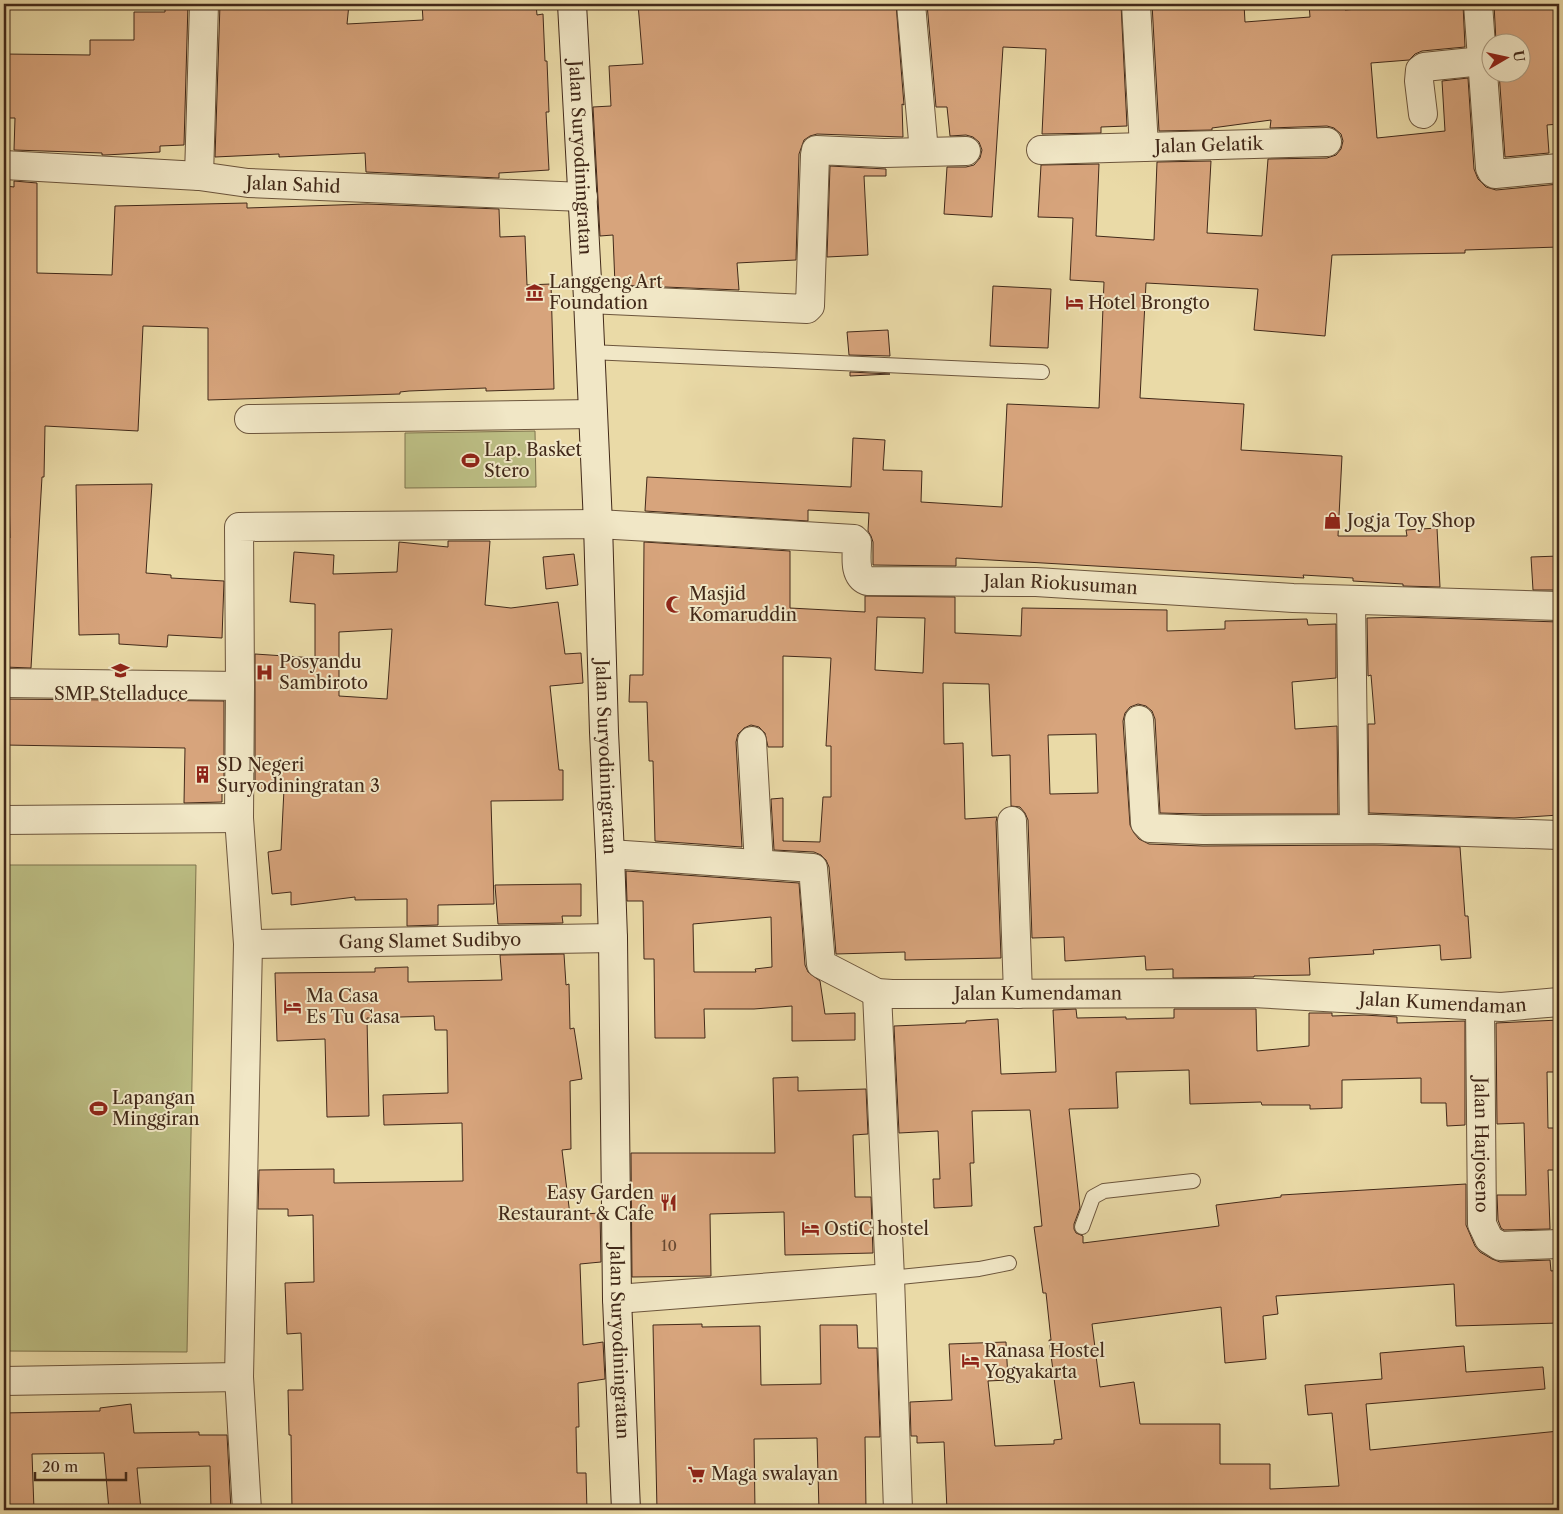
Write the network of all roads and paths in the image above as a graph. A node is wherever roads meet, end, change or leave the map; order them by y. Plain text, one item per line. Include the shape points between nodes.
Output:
1 (204, 4) edge
2 (572, 4) edge
3 (912, 4) edge
4 (1136, 4) edge
5 (1478, 4) edge
6 (1480, 32) edge
7 (1480, 61) edge
8 (1484, 82) edge
9 (1423, 114) dead end
10 (1327, 142) dead end
11 (1144, 147) junction
12 (1041, 150) dead end
13 (966, 151) dead end
14 (924, 152) junction
15 (4, 165) edge
16 (1559, 168) edge
17 (199, 176) junction
18 (583, 196) junction
19 (588, 299) junction
20 (590, 352) junction
21 (1042, 372) dead end
22 (592, 414) junction
23 (249, 419) dead end
24 (598, 524) junction
25 (1351, 600) junction
26 (1559, 606) edge
27 (4, 683) edge
28 (240, 686) junction
29 (1139, 720) dead end
30 (752, 742) dead end
31 (239, 818) junction
32 (4, 820) edge
33 (1012, 821) dead end
34 (1354, 830) junction
35 (1559, 835) edge
36 (610, 854) junction
37 (759, 864) junction
38 (613, 938) junction
39 (248, 944) junction
40 (877, 993) junction
41 (1018, 994) junction
42 (1559, 1002) edge
43 (1480, 1006) junction
44 (1193, 1181) dead end
45 (1082, 1227) dead end
46 (1559, 1244) edge
47 (1009, 1263) dead end
48 (890, 1278) junction
49 (617, 1299) junction
50 (239, 1377) junction
51 (4, 1381) edge
52 (247, 1510) edge
53 (626, 1510) edge
54 (898, 1510) edge

1 - 17 street
2 - 18 street, Jalan Suryodiningratan
3 - 14 street
4 - 11 street, Jalan Gelatik
5 - 6 street
7 - 9 street via 1420,70
8 - 16 street via 1492,172
10 - 11 street, Jalan Gelatik
11 - 12 street
13 - 14 street
14 - 19 street via 816,150 808,309
15 - 17 street, Jalan Sahid
17 - 18 street, Jalan Sahid via 248,183
18 - 19 street, Jalan Suryodiningratan
19 - 20 street, Jalan Suryodiningratan
20 - 21 lane
20 - 22 street, Jalan Suryodiningratan
22 - 23 street
22 - 24 street, Jalan Suryodiningratan
24 - 25 street, Jalan Riokusuman via 854,539 857,542 857,572 861,579 868,581 1036,582
24 - 28 street via 239,527
24 - 36 street, Jalan Suryodiningratan
25 - 26 street, Jalan Riokusuman
25 - 34 street
27 - 28 street
28 - 31 street
29 - 34 street via 1145,823 1150,828
30 - 37 street
31 - 32 street
31 - 39 street
33 - 41 street
34 - 35 street
36 - 37 street, Jalan Kumendaman
36 - 38 street, Jalan Suryodiningratan
37 - 40 street, Jalan Kumendaman via 813,868 821,964
38 - 39 street, Gang Slamet Sudibyo
38 - 49 street, Jalan Suryodiningratan
39 - 50 street
40 - 41 street, Jalan Kumendaman
40 - 48 street
41 - 43 street, Jalan Kumendaman via 1253,993
42 - 43 street, Jalan Kumendaman
43 - 46 street, Jalan Harjoseno via 1482,1224 1488,1239 1500,1246
44 - 45 lane via 1104,1190 1093,1197
47 - 48 lane
48 - 49 street
48 - 54 street
49 - 53 street, Jalan Suryodiningratan
50 - 51 street
50 - 52 street

